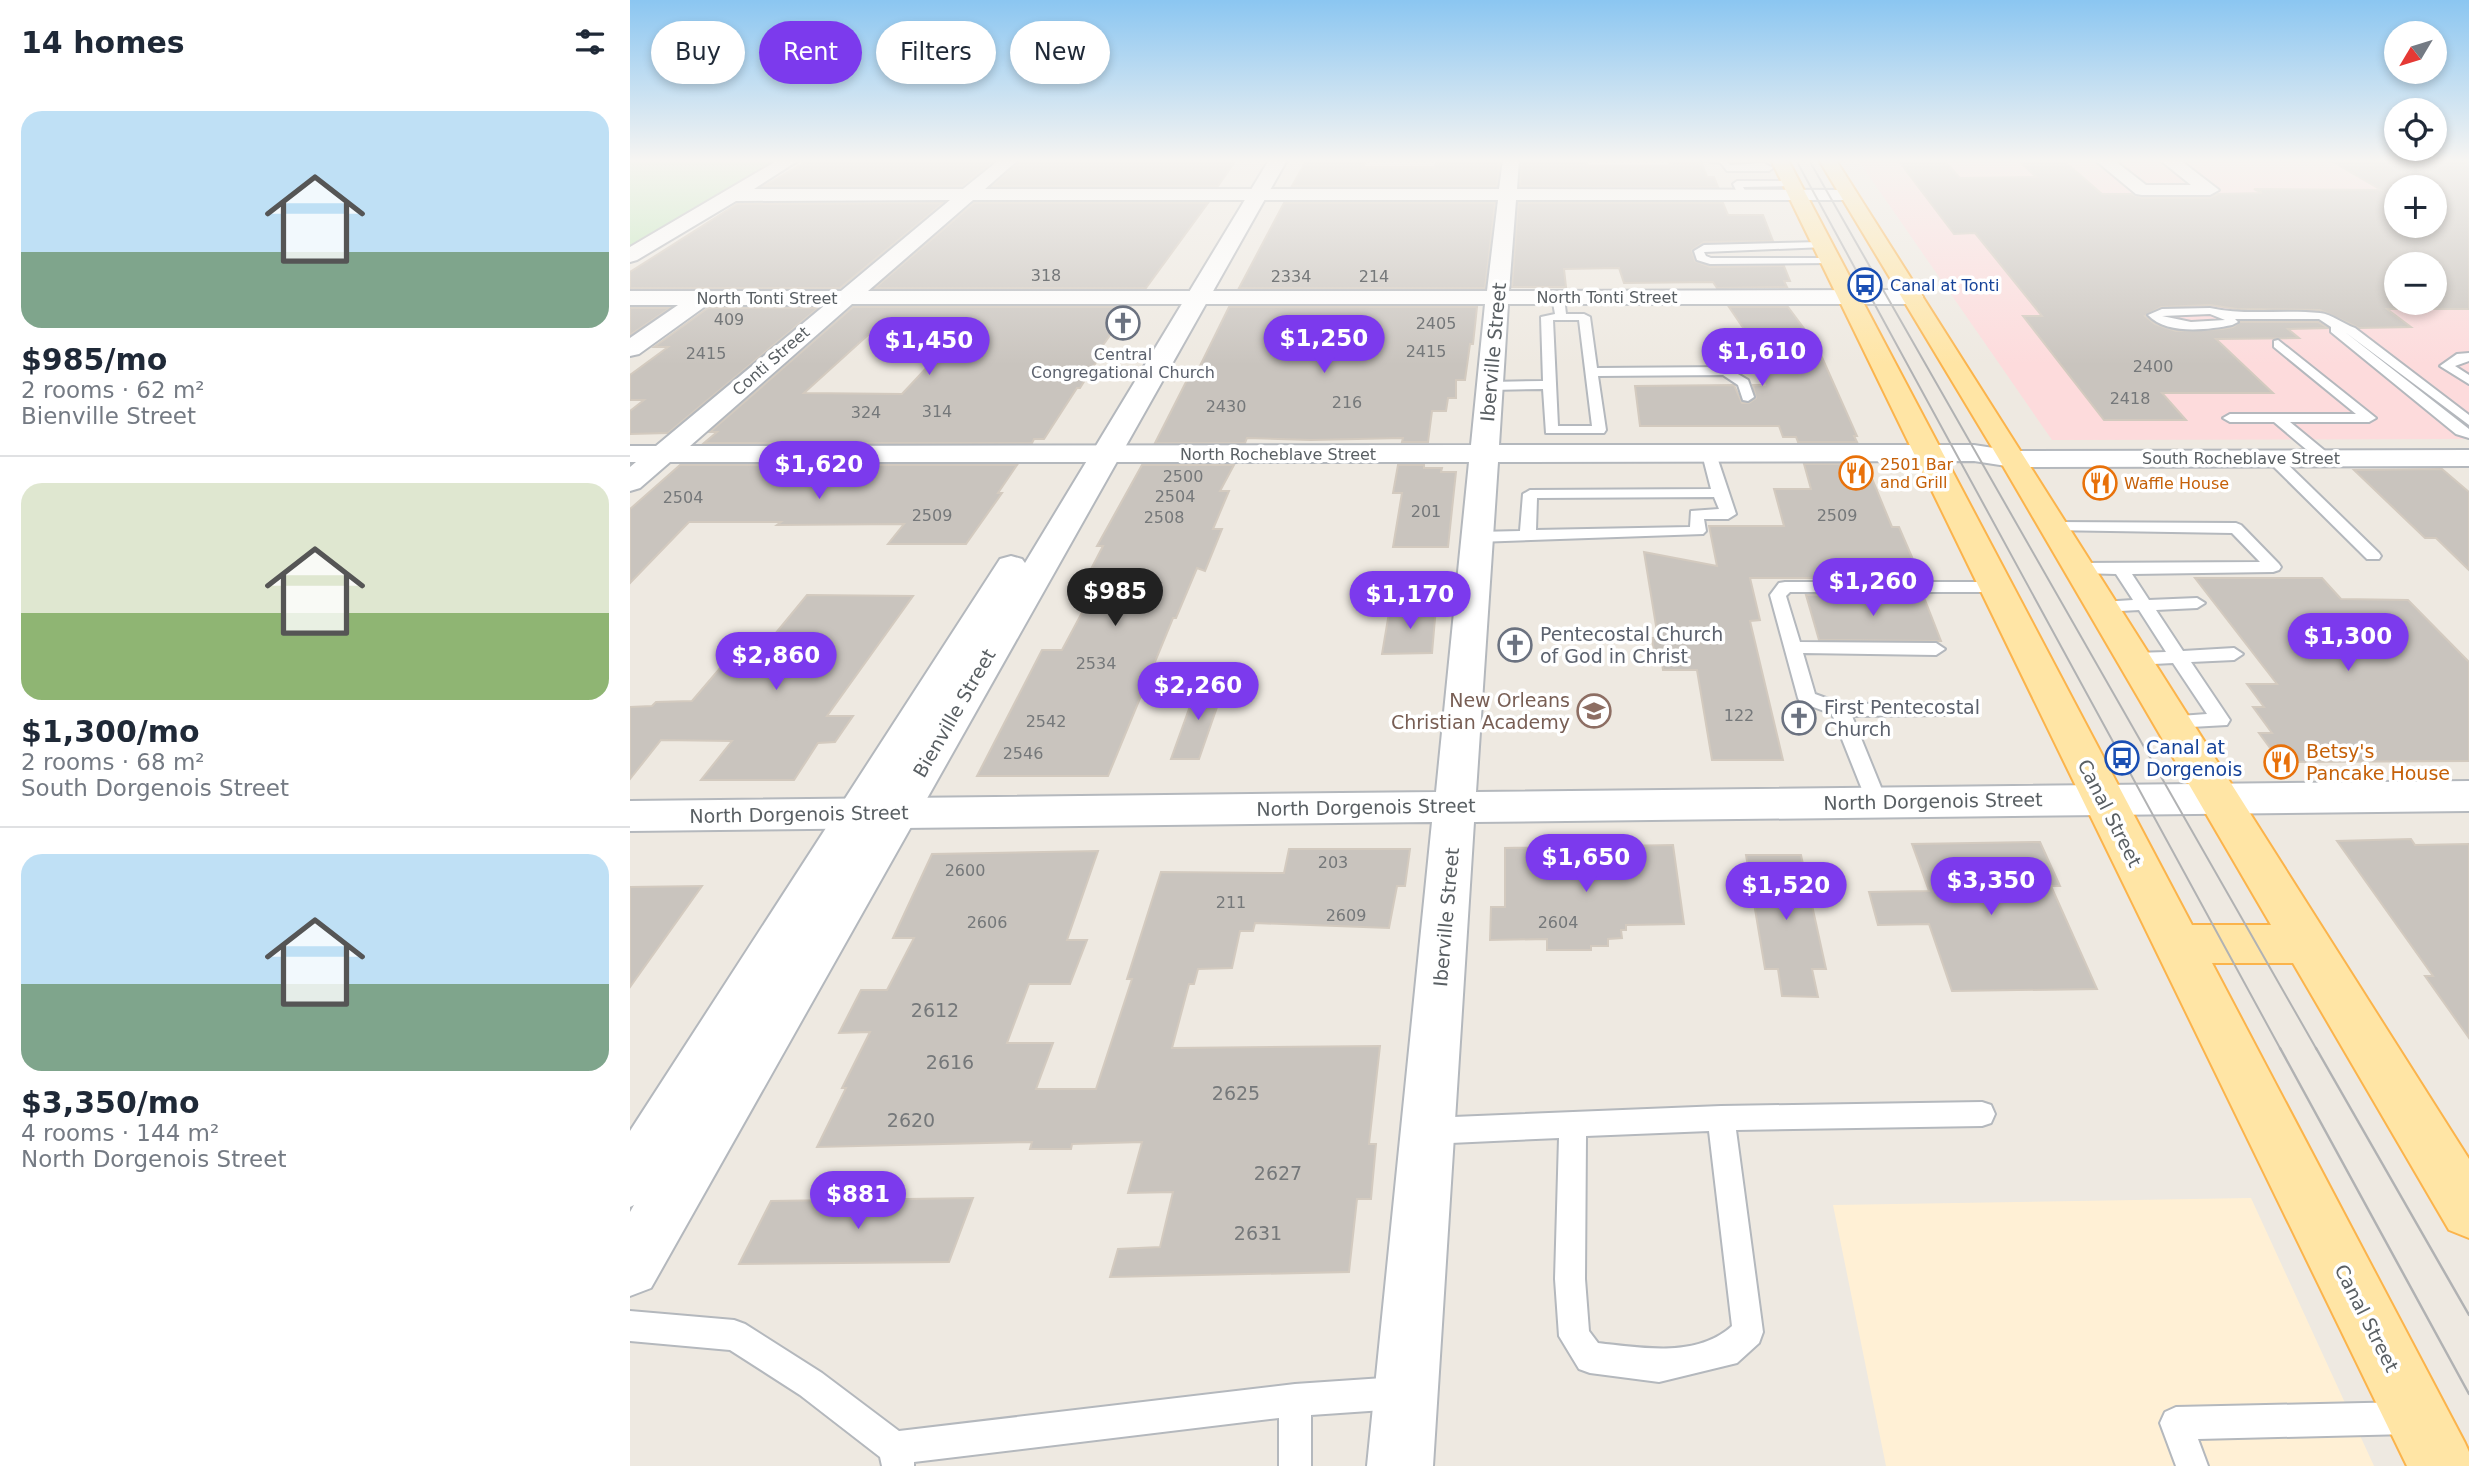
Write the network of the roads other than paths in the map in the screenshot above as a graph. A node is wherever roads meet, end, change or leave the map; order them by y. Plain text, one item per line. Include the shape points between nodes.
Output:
1 (675, 228) edge
2 (927, 228) edge
3 (1228, 228) edge
4 (1504, 228) edge
5 (1809, 228) edge
6 (1869, 228) edge
7 (1825, 253) junction
8 (630, 256) edge
9 (846, 297) junction
10 (1188, 297) junction
11 (1497, 297) junction
12 (1847, 297) junction
13 (1912, 297) junction
14 (630, 298) edge
15 (702, 298) junction
16 (1559, 307) junction
17 (2227, 315) junction
18 (2337, 326) junction
19 (2278, 344) dead end
20 (630, 349) edge
21 (2469, 357) edge
22 (1591, 372) junction
23 (2469, 380) edge
24 (1548, 385) junction
25 (1490, 386) junction
26 (1748, 397) dead end
27 (2230, 418) dead end
28 (2277, 418) junction
29 (2469, 422) edge
30 (1567, 442) junction
31 (1926, 453) junction
32 (630, 454) edge
33 (1093, 454) junction
34 (1484, 454) junction
35 (1709, 454) junction
36 (2467, 454) edge
37 (662, 455) junction
38 (2274, 458) junction
39 (2325, 458) junction
40 (2013, 459) junction
41 (630, 482) edge
42 (1720, 493) junction
43 (2054, 527) junction
44 (1528, 535) junction
45 (1477, 537) junction
46 (2373, 556) dead end
47 (2078, 568) junction
48 (2121, 569) junction
49 (1785, 587) junction
50 (1910, 587) junction
51 (1994, 587) junction
52 (1819, 594) dead end
53 (1867, 594) dead end
54 (2197, 603) dead end
55 (2144, 605) junction
56 (2102, 607) junction
57 (1793, 648) junction
58 (1936, 649) dead end
59 (2234, 654) dead end
60 (2177, 656) junction
61 (2134, 659) junction
62 (1946, 709) dead end
63 (1840, 710) junction
64 (2173, 722) junction
65 (2469, 796) edge
66 (2219, 799) junction
67 (2103, 800) junction
68 (1877, 802) junction
69 (1455, 806) junction
70 (877, 813) junction
71 (630, 816) edge
72 (2176, 944) junction
73 (2308, 944) junction
74 (1982, 1114) dead end
75 (1721, 1118) junction
76 (1573, 1126) junction
77 (1428, 1132) junction
78 (630, 1180) edge
79 (2466, 1201) edge
80 (630, 1267) edge
81 (630, 1326) edge
82 (1407, 1392) junction
83 (1295, 1400) junction
84 (2417, 1417) junction
85 (896, 1457) edge
86 (1295, 1466) edge
87 (1401, 1466) edge
88 (2192, 1466) edge
89 (2442, 1466) edge

1 - 8 street
2 - 9 street, Conti Street
3 - 10 street, Bienville Street
4 - 11 street, Iberville Street
5 - 7 main road, Canal Street
6 - 13 main road
7 - 7 lane via 1710,261 1699,251 1704,248
7 - 12 main road, Canal Street
9 - 10 street, North Tonti Street
9 - 15 street, North Tonti Street
9 - 37 street, Conti Street
10 - 11 street, North Tonti Street
10 - 33 street, Bienville Street
11 - 16 street, North Tonti Street
11 - 25 street, Iberville Street
12 - 13 street, North Tonti Street
12 - 16 street, North Tonti Street
12 - 31 main road, Canal Street
13 - 40 main road
14 - 15 street, North Tonti Street
15 - 20 street
16 - 22 lane via 1584,317
16 - 24 lane via 1547,317
17 - 17 lane via 2210,312 2154,315 2175,325 2232,322
17 - 18 lane via 2322,316
18 - 29 lane via 2351,330
18 - 36 lane via 2334,330 2461,431
19 - 28 lane via 2369,418
21 - 23 lane via 2446,366
22 - 26 lane via 1726,371 1744,383
22 - 30 lane via 1600,430
24 - 25 lane
24 - 30 lane via 1551,430
25 - 34 street, Iberville Street
27 - 28 lane
28 - 39 lane
30 - 34 street, North Rocheblave Street
30 - 35 street, North Rocheblave Street
31 - 35 street, North Rocheblave Street
31 - 40 street, South Rocheblave Street
31 - 51 main road, Canal Street
32 - 37 street, North Rocheblave Street
33 - 34 street, North Rocheblave Street
33 - 37 street, North Rocheblave Street
33 - 70 street, Bienville Street
34 - 45 street, Iberville Street
35 - 42 lane
36 - 39 street, South Rocheblave Street
37 - 41 street, Conti Street
38 - 39 street, South Rocheblave Street
38 - 40 street, South Rocheblave Street
38 - 46 lane
40 - 43 main road
42 - 44 lane via 1530,494
42 - 44 lane via 1728,514 1696,514 1698,531
43 - 47 main road
43 - 48 lane via 2236,528 2273,566
44 - 45 lane
45 - 69 street, Iberville Street
47 - 48 lane
47 - 56 main road
48 - 55 lane
49 - 50 lane
49 - 52 lane
49 - 57 lane via 1778,596
50 - 51 lane
50 - 53 lane
51 - 67 main road, Canal Street
54 - 55 lane
55 - 56 lane
55 - 60 lane
56 - 61 main road
57 - 58 lane
57 - 63 lane via 1807,698
59 - 60 lane
60 - 61 lane
60 - 64 lane via 2220,720
61 - 64 main road
62 - 63 lane
63 - 68 lane
64 - 66 main road
65 - 66 street, North Dorgenois Street
66 - 67 street, North Dorgenois Street
66 - 73 main road
67 - 68 street, North Dorgenois Street
67 - 72 main road, Canal Street
68 - 69 street, North Dorgenois Street
69 - 70 street, North Dorgenois Street
69 - 77 street, Iberville Street
70 - 71 street, North Dorgenois Street
70 - 78 street, Bienville Street
70 - 80 street, Bienville Street
72 - 73 main road
72 - 84 main road, Canal Street
73 - 79 main road
74 - 75 lane
75 - 76 lane
75 - 76 lane via 1748,1332 1726,1352 1659,1366 1590,1358 1574,1336 1570,1279
76 - 77 lane
77 - 82 street, Iberville Street
81 - 85 lane via 734,1335 811,1384
82 - 83 lane
82 - 87 street, Iberville Street
83 - 85 lane
83 - 86 lane
84 - 88 lane via 2176,1423
84 - 89 main road, Canal Street

